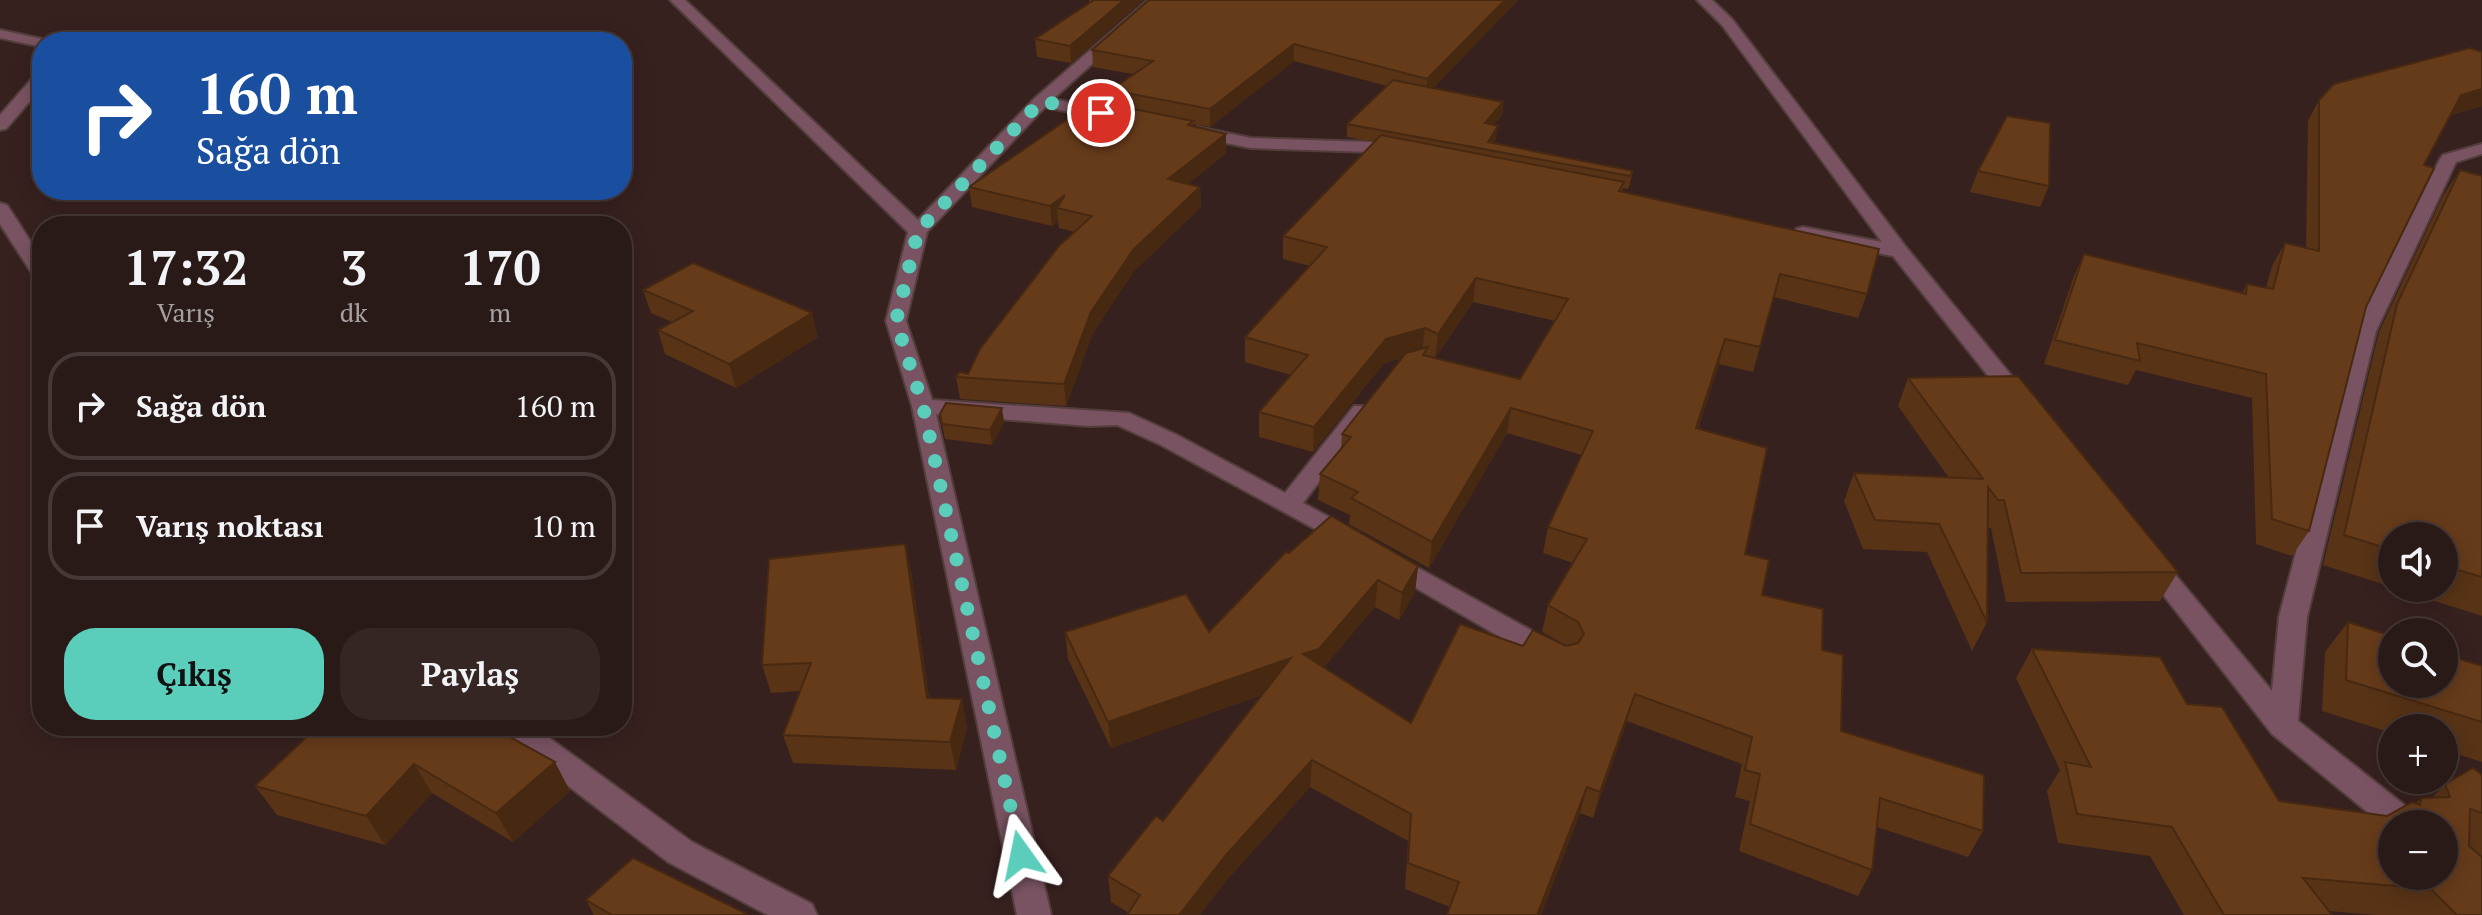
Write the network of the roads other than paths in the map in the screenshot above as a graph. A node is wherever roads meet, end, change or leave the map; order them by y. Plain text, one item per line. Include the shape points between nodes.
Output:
1 (677, 0) edge
2 (1156, 0) edge
3 (1704, 0) edge
4 (0, 34) edge
5 (32, 41) edge
6 (32, 88) edge
7 (1041, 101) junction
8 (1131, 119) edge
9 (0, 125) edge
10 (1176, 128) edge
11 (2482, 149) edge
12 (1417, 156) edge
13 (0, 209) edge
14 (1790, 230) edge
15 (918, 231) junction
16 (1899, 251) junction
17 (32, 259) edge
18 (1375, 395) edge
19 (923, 406) junction
20 (2037, 422) edge
21 (1289, 504) junction
22 (2135, 543) edge
23 (1561, 659) edge
24 (2283, 726) junction
25 (524, 736) edge
26 (2388, 810) edge
27 (800, 915) edge
28 (1034, 915) edge

1 - 15 street
2 - 7 street
3 - 16 street via 1727,22
4 - 5 street
6 - 9 street
7 - 8 street
7 - 15 street
10 - 12 street via 1251,143 1371,147
11 - 24 street via 2449,159 2365,331 2293,617
13 - 17 street
14 - 16 street
15 - 19 street via 896,321
16 - 20 street
18 - 21 street
19 - 21 street via 1121,418
19 - 28 street
21 - 23 street
22 - 24 street
24 - 26 street
25 - 27 street via 680,852

